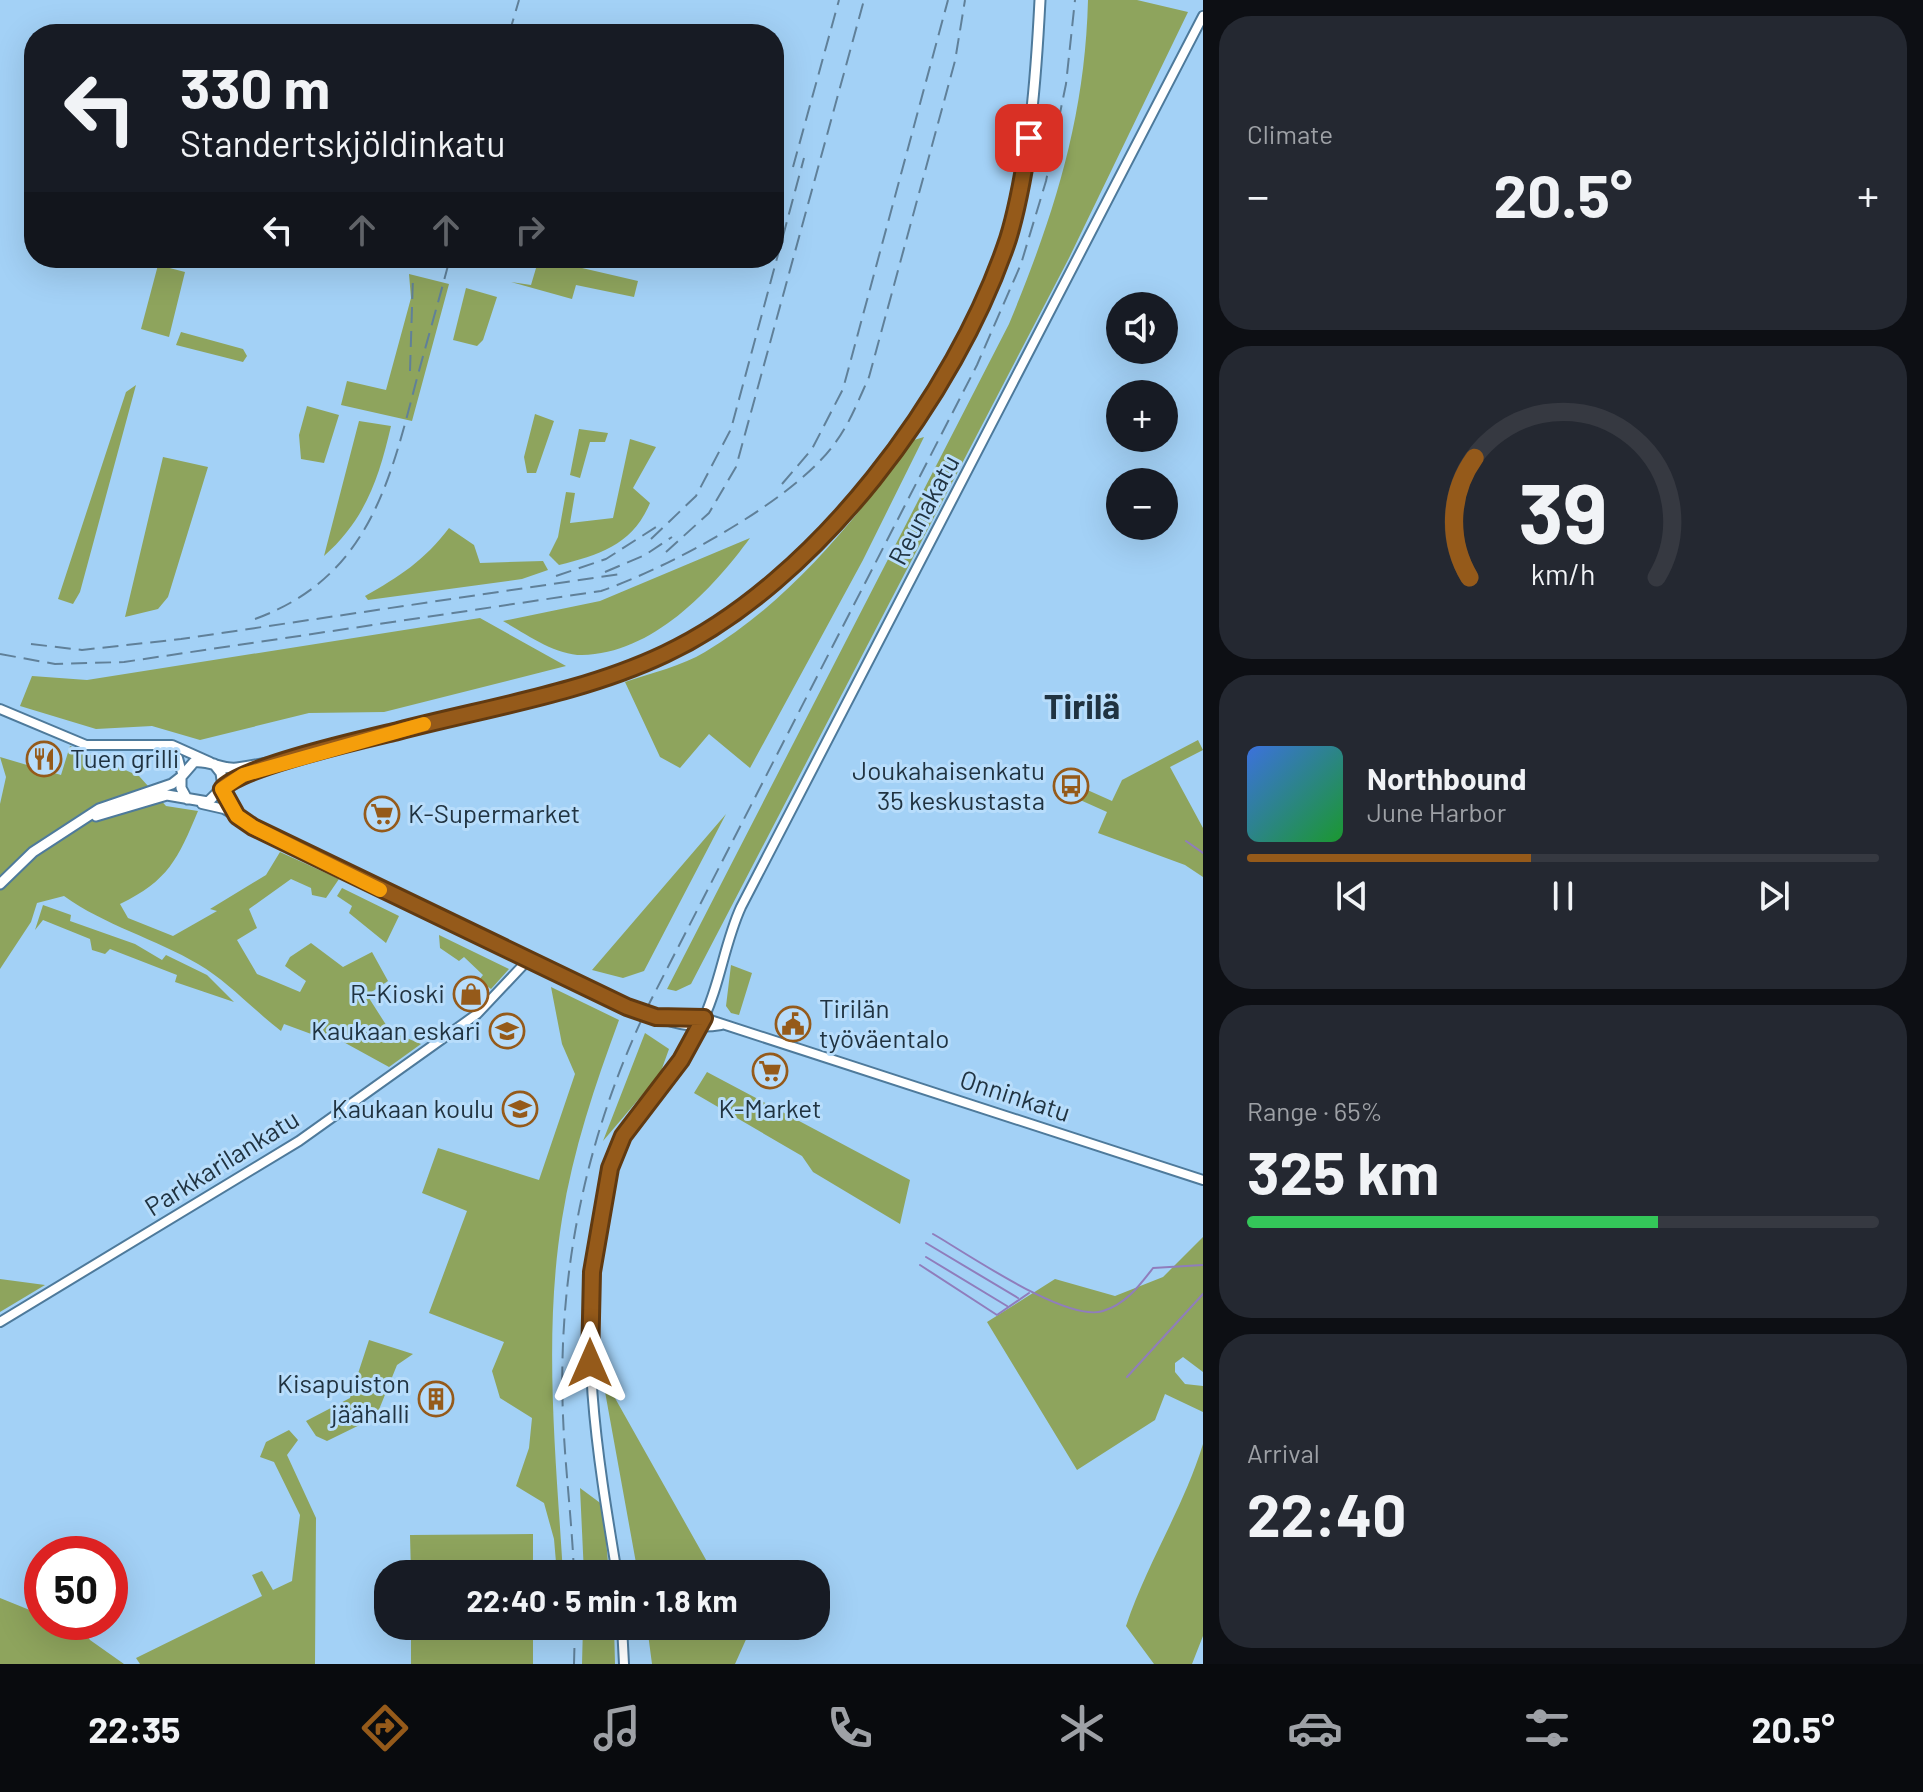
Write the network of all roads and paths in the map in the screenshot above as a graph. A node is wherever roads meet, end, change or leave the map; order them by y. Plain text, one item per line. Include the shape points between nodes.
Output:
1 (1040, 0) edge
2 (1203, 16) edge
3 (0, 709) edge
4 (155, 746) junction
5 (338, 746) junction
6 (212, 763) junction
7 (181, 775) junction
8 (222, 788) junction
9 (187, 799) junction
10 (202, 804) junction
11 (237, 816) junction
12 (74, 825) junction
13 (0, 884) edge
14 (527, 961) junction
15 (656, 1017) junction
16 (704, 1018) junction
17 (722, 1025) junction
18 (698, 1029) junction
19 (1203, 1180) edge
20 (0, 1322) edge
21 (615, 1560) edge
22 (623, 1640) edge
23 (624, 1664) edge

1 - 5 main road via 1025,161 1008,238 979,310 948,371 870,481 807,554 734,615 638,666
2 - 16 street, Reunakatu via 741,907
3 - 4 street via 86,745
4 - 6 street via 179,747
4 - 7 street via 178,758
5 - 6 main road via 234,769
5 - 8 main road via 243,775
6 - 7 main road via 194,762
6 - 8 main road via 221,773
7 - 9 main road
7 - 12 main road via 172,784 114,802
8 - 10 main road
8 - 11 street
9 - 10 main road
9 - 12 main road via 167,795
10 - 11 street
11 - 14 street
12 - 13 main road via 33,852
14 - 15 street
14 - 20 street, Parkkarilankatu via 477,1014 299,1141
15 - 16 street
15 - 18 street
16 - 17 street, Onninkatu
16 - 18 street, Reunakatu
17 - 18 street, Onninkatu
17 - 19 street, Onninkatu
18 - 21 street, Reunakatu via 623,1136 610,1168 598,1229 590,1317 593,1429
22 - 23 street

